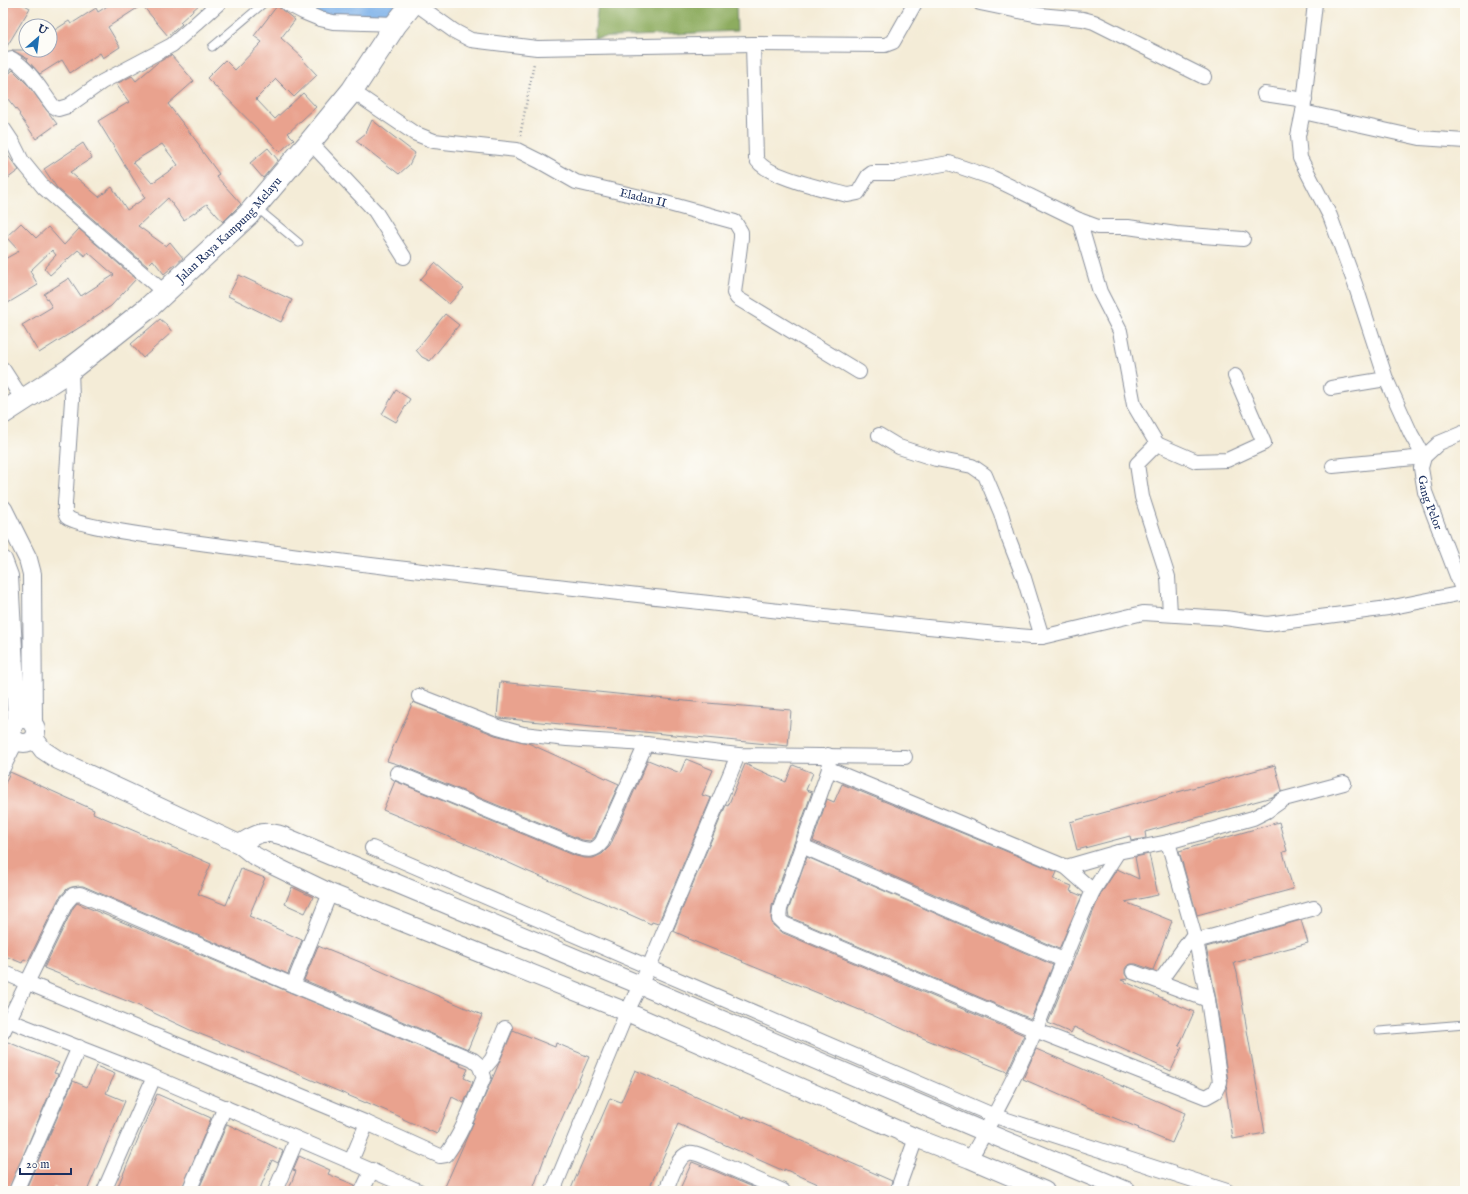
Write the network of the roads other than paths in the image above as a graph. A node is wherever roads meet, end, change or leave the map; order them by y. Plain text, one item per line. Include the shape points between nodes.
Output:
1 (219, 3) edge
2 (264, 3) edge
3 (286, 3) edge
4 (414, 3) edge
5 (915, 3) edge
6 (980, 3) edge
7 (1315, 3) edge
8 (396, 24) junction
9 (753, 44) junction
10 (212, 47) dead end
11 (3, 68) edge
12 (1204, 77) dead end
13 (352, 91) junction
14 (1264, 94) dead end
15 (1304, 106) junction
16 (3, 128) edge
17 (1465, 141) edge
18 (310, 142) junction
19 (255, 207) junction
20 (1079, 220) junction
21 (1243, 239) dead end
22 (299, 242) dead end
23 (404, 257) dead end
24 (165, 293) junction
25 (3, 369) edge
26 (71, 369) junction
27 (859, 372) dead end
28 (1235, 376) dead end
29 (1386, 379) junction
30 (1330, 388) dead end
31 (23, 400) junction
32 (3, 413) edge
33 (1465, 432) edge
34 (879, 435) dead end
35 (1158, 444) junction
36 (1424, 457) junction
37 (1333, 466) dead end
38 (3, 509) edge
39 (3, 560) edge
40 (1464, 595) edge
41 (1170, 614) junction
42 (1042, 637) junction
43 (419, 696) dead end
44 (25, 731) junction
45 (646, 744) junction
46 (738, 755) junction
47 (905, 757) dead end
48 (828, 762) junction
49 (4, 763) edge
50 (397, 773) dead end
51 (1344, 783) dead end
52 (1168, 842) junction
53 (239, 844) junction
54 (802, 846) junction
55 (372, 848) dead end
56 (1118, 852) junction
57 (1066, 867) junction
58 (1093, 891) junction
59 (330, 893) junction
60 (1314, 908) dead end
61 (1195, 937) junction
62 (1063, 960) junction
63 (649, 967) junction
64 (3, 972) edge
65 (1134, 972) dead end
66 (1160, 981) junction
67 (28, 983) junction
68 (640, 984) junction
69 (293, 985) junction
70 (1208, 1000) junction
71 (627, 1012) junction
72 (1465, 1024) edge
73 (6, 1026) edge
74 (505, 1028) dead end
75 (1035, 1030) junction
76 (1378, 1031) dead end
77 (79, 1047) junction
78 (482, 1071) junction
79 (154, 1077) junction
80 (225, 1108) junction
81 (995, 1116) junction
82 (367, 1123) junction
83 (986, 1132) junction
84 (916, 1138) junction
85 (297, 1139) junction
86 (970, 1159) junction
87 (351, 1161) junction
88 (372, 1170) junction
89 (16, 1191) edge
90 (104, 1191) edge
91 (189, 1191) edge
92 (275, 1191) edge
93 (362, 1191) edge
94 (419, 1191) edge
95 (552, 1191) edge
96 (666, 1191) edge
97 (782, 1191) edge
98 (897, 1191) edge
99 (1046, 1191) edge
100 (1127, 1191) edge
101 (1228, 1191) edge

1 - 11 street via 172,45 102,82 61,109 53,106 31,76 15,61 7,60
2 - 10 lane
3 - 8 street via 333,22
4 - 8 main road, Jalan Raya Kampung Melayu
4 - 9 street via 471,40 537,48
5 - 9 street via 893,42 885,45
6 - 12 street via 1039,15 1083,18
7 - 15 street
8 - 13 main road, Jalan Raya Kampung Melayu
9 - 20 street via 755,150 757,162 764,168 848,195 858,193 872,173 894,173 949,163 993,178
13 - 18 main road, Jalan Raya Kampung Melayu
13 - 27 street, Eladan II via 414,133 434,141 517,150 576,182 735,222 741,232 734,293 737,298
14 - 15 street
15 - 17 street via 1420,138
15 - 29 street via 1298,136 1300,158 1330,216
16 - 24 street via 22,161 44,188
18 - 19 main road, Jalan Raya Kampung Melayu
18 - 23 street via 375,211
19 - 22 lane
19 - 24 main road, Jalan Raya Kampung Melayu
20 - 21 street via 1098,227
20 - 35 street via 1100,292 1120,331 1134,405
24 - 26 main road, Jalan Raya Kampung Melayu
25 - 31 street
26 - 31 main road, Jalan Raya Kampung Melayu
26 - 42 street via 72,400 64,503 65,514 69,519 76,521 112,530 329,560 909,626
28 - 35 street via 1264,443 1227,460 1196,461
29 - 30 street
29 - 36 street
31 - 32 main road, Jalan Raya Kampung Melayu
33 - 36 street, Gang Pelor via 1439,443
34 - 42 street via 899,447 936,459 972,466 985,475 1024,578
35 - 41 street via 1137,464 1142,497 1168,577
36 - 37 street
36 - 40 street, Gang Pelor via 1421,468 1425,492
38 - 44 street via 28,559 32,574
39 - 44 street via 9,576
40 - 41 street via 1267,624
41 - 42 street via 1143,612
43 - 45 street via 486,723 523,734
44 - 49 street
44 - 53 street via 43,750 58,760
45 - 46 street
45 - 50 street via 602,842 589,851
46 - 48 street
46 - 63 street
47 - 48 street
48 - 54 street
48 - 57 street
51 - 52 street via 1284,799 1253,818
52 - 56 street
52 - 61 street
53 - 59 street via 253,855
53 - 68 street via 261,832 282,836
54 - 62 street
54 - 75 street via 780,909 779,919 784,924
55 - 63 street
56 - 57 street
56 - 58 street
57 - 58 street
58 - 62 street
59 - 69 street
59 - 71 street
60 - 61 street
61 - 66 street
61 - 70 street
62 - 75 street
63 - 68 street
63 - 81 street
64 - 67 street
65 - 66 street
66 - 70 street
67 - 69 street via 66,903 73,895 80,894
67 - 73 street
67 - 82 street
68 - 71 street
68 - 83 street
69 - 78 street via 473,1060
70 - 75 street via 1220,1082 1215,1092 1206,1096
71 - 84 street
71 - 95 street
72 - 76 lane
73 - 77 street
74 - 78 street via 492,1059
75 - 81 street
77 - 79 street
77 - 89 street
78 - 82 street via 484,1077 462,1128 446,1155 434,1154
79 - 80 street
79 - 90 street
80 - 85 street
80 - 91 street
81 - 83 street
81 - 101 street
82 - 87 street
83 - 86 street
83 - 100 street
84 - 86 street
84 - 98 street
85 - 87 street
85 - 92 street
86 - 99 street
87 - 88 street
88 - 93 street
88 - 94 street
96 - 97 street via 676,1167 684,1156 695,1153

